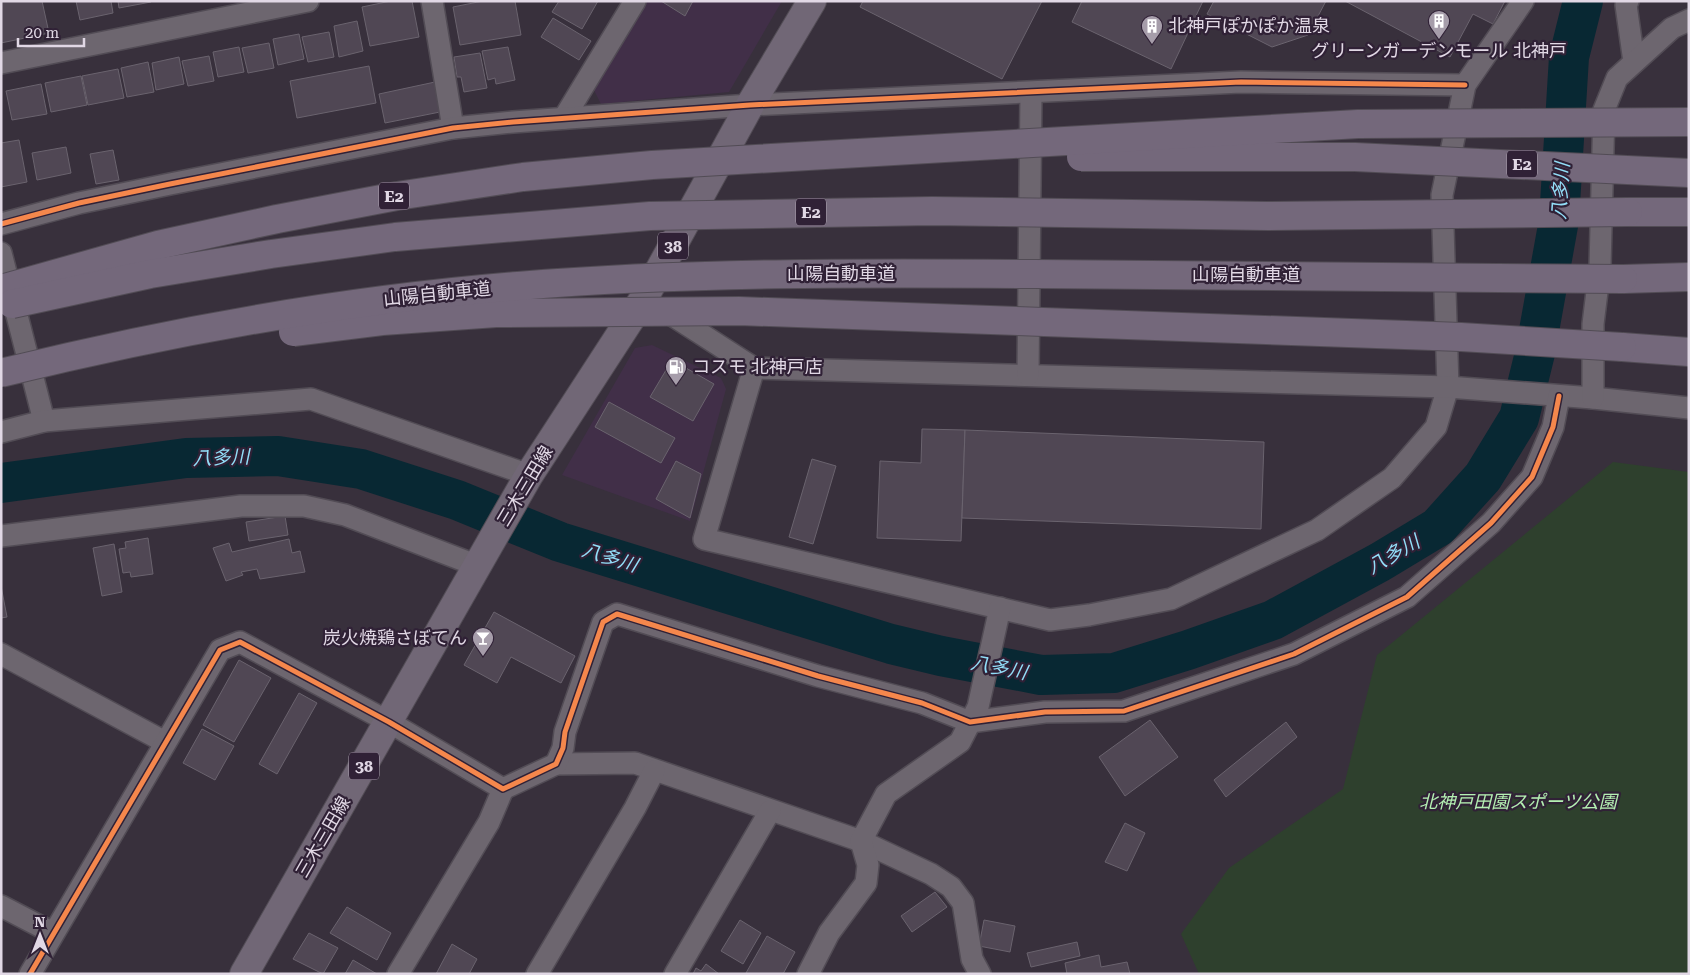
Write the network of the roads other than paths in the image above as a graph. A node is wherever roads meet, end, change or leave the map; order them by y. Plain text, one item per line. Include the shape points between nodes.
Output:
1 (308, 1) edge
2 (432, 1) edge
3 (635, 1) edge
4 (812, 1) edge
5 (1522, 1) edge
6 (1628, 1) edge
7 (1689, 20) edge
8 (1634, 62) junction
9 (1, 63) edge
10 (1465, 85) junction
11 (1030, 93) junction
12 (750, 105) junction
13 (564, 118) junction
14 (1689, 122) edge
15 (453, 128) junction
16 (795, 158) junction
17 (1689, 173) edge
18 (1689, 212) edge
19 (1, 224) edge
20 (1, 253) edge
21 (1689, 277) edge
22 (1, 289) edge
23 (644, 298) junction
24 (1, 307) edge
25 (1689, 352) edge
26 (754, 368) junction
27 (1, 373) edge
28 (1028, 375) junction
29 (1, 385) edge
30 (1448, 387) junction
31 (1559, 396) junction
32 (1593, 398) junction
33 (1689, 408) edge
34 (44, 421) junction
35 (1, 432) edge
36 (526, 480) junction
37 (1, 536) edge
38 (480, 562) junction
39 (998, 616) junction
40 (1, 654) edge
41 (974, 715) junction
42 (389, 722) junction
43 (165, 742) junction
44 (556, 764) junction
45 (654, 770) junction
46 (503, 789) junction
47 (770, 811) junction
48 (861, 841) junction
49 (1, 906) edge
50 (52, 933) junction
51 (30, 974) edge
52 (244, 974) edge
53 (398, 974) edge
54 (537, 974) edge
55 (675, 974) edge
56 (808, 974) edge
57 (980, 974) edge

1 - 9 street
2 - 15 street
3 - 13 street
4 - 12 main road, 三木三田線 / 38
5 - 10 street
6 - 8 street
7 - 8 street via 1672,28
8 - 32 street via 1617,78 1604,110 1600,267 1593,324
10 - 11 street via 1240,82
10 - 30 street via 1442,195
11 - 12 street
11 - 28 street
12 - 13 street
12 - 23 main road, 三木三田線 / 38
13 - 15 street
14 - 16 highway, bridge via 1358,124
15 - 19 street via 79,203
16 - 17 highway, E2, bridge via 1355,157
16 - 22 highway, E2, bridge via 652,165 523,177 397,196 158,245
18 - 24 highway, E2, bridge via 1267,216 932,211 650,216 395,237 280,252 150,274
20 - 34 street
21 - 27 highway, 山陽自動車道, bridge via 838,273 667,277 518,286 376,301 233,322
23 - 26 street
23 - 36 main road, 三木三田線 / 38
25 - 29 highway, bridge via 1461,337 749,312 506,313 382,321 238,338 96,362
26 - 28 street
26 - 39 street via 704,539
28 - 30 street
30 - 31 street
30 - 39 street via 1436,427 1392,478 1317,530 1171,599 1050,620
31 - 32 street
31 - 41 street via 1553,427 1532,477 1492,523 1407,597 1294,654 1124,711
32 - 33 street
34 - 35 street
34 - 36 street via 311,399
36 - 38 main road, 三木三田線 / 38
37 - 38 street via 241,506 304,506 345,515
38 - 42 main road, 三木三田線 / 38
39 - 41 street
40 - 43 street
41 - 44 street via 818,676 617,614 603,622
41 - 48 street via 960,742 886,794
42 - 43 street via 240,642 220,650
42 - 46 street
42 - 52 main road, 三木三田線 / 38
43 - 50 street
44 - 45 street via 635,763
44 - 46 street
45 - 47 street
45 - 54 street
46 - 53 street via 489,822
47 - 48 street
47 - 55 street
48 - 56 street via 868,865 866,883 829,933
48 - 57 street via 951,887 963,903 972,959
49 - 50 street
50 - 51 street

